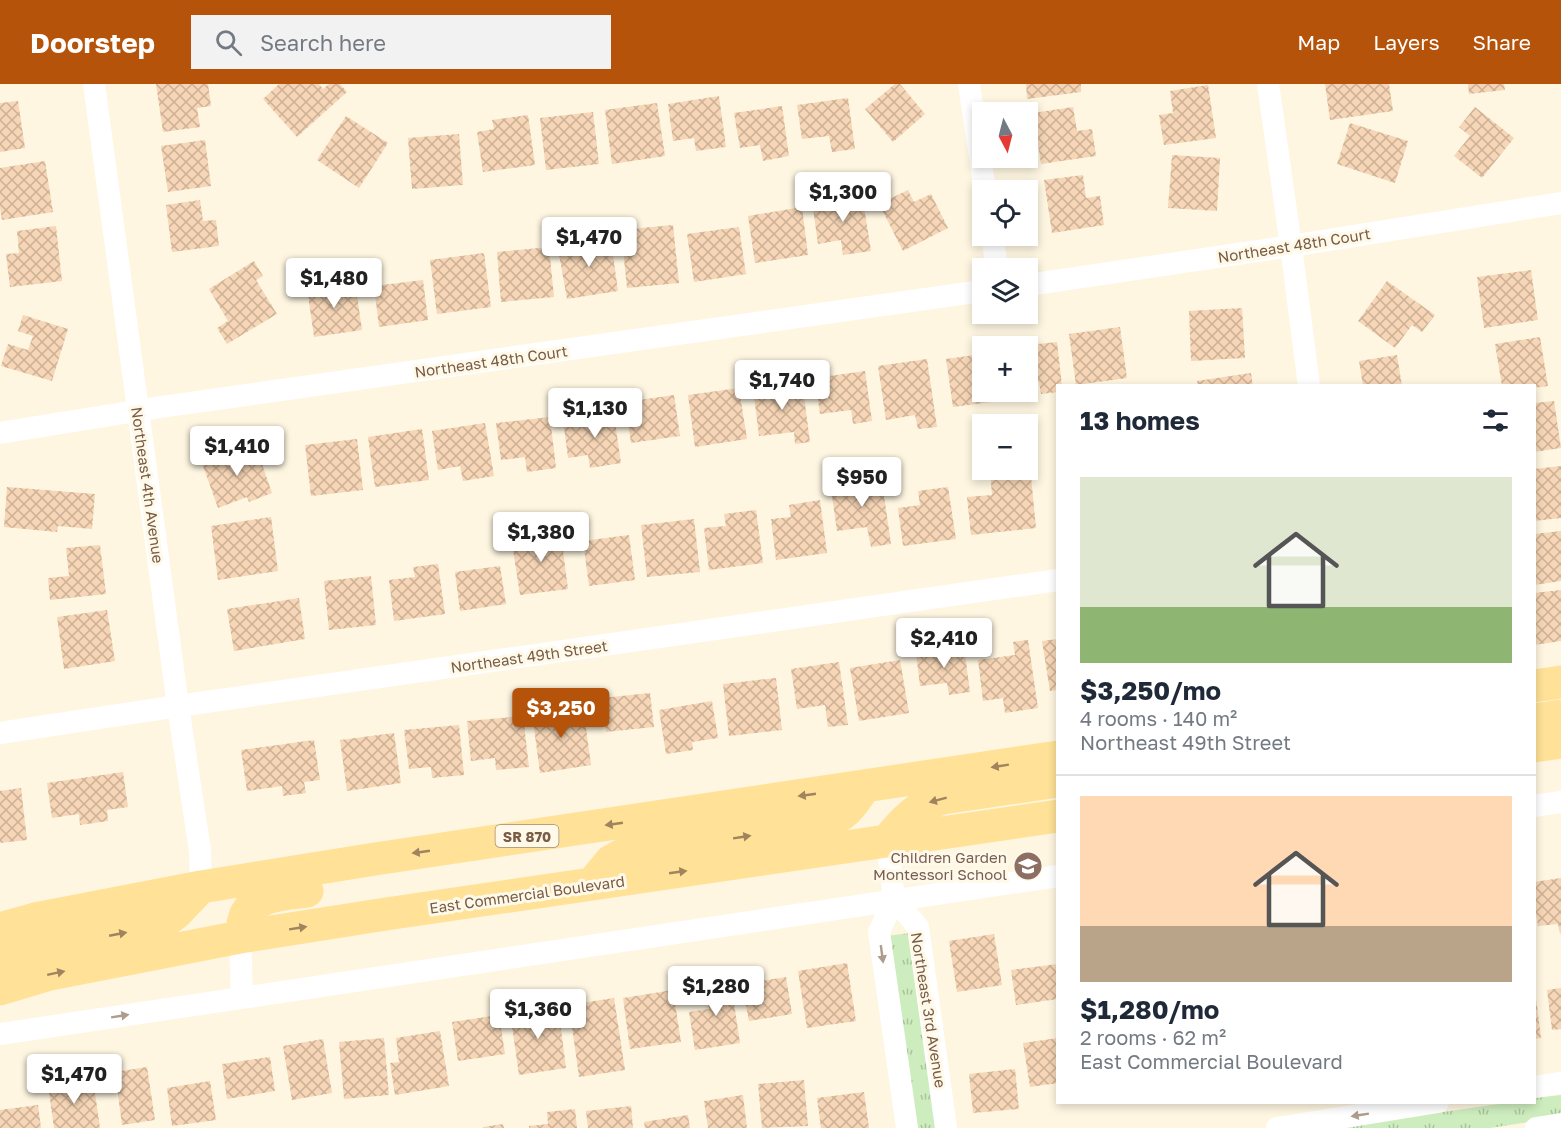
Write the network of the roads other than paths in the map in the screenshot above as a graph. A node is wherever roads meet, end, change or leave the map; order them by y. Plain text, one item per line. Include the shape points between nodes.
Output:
1 (94, 84) edge
2 (969, 84) edge
3 (1268, 84) edge
4 (983, 180) edge
5 (1561, 203) edge
6 (1291, 246) junction
7 (1038, 284) edge
8 (972, 292) edge
9 (1309, 384) edge
10 (138, 411) junction
11 (0, 433) edge
12 (1056, 580) edge
13 (1561, 682) edge
14 (1536, 686) edge
15 (178, 706) junction
16 (1561, 716) edge
17 (1536, 720) edge
18 (0, 733) edge
19 (1561, 742) edge
20 (1536, 746) edge
21 (1056, 757) edge
22 (1056, 781) edge
23 (864, 787) junction
24 (1561, 802) edge
25 (1536, 806) edge
26 (1056, 816) edge
27 (887, 841) junction
28 (483, 843) junction
29 (1056, 876) edge
30 (592, 884) junction
31 (201, 887) junction
32 (894, 899) junction
33 (0, 929) edge
34 (240, 937) junction
35 (0, 961) edge
36 (0, 989) edge
37 (242, 998) junction
38 (0, 1034) edge
39 (1561, 1083) edge
40 (1536, 1087) edge
41 (1426, 1104) edge
42 (1561, 1124) edge
43 (907, 1128) edge
44 (946, 1128) edge
45 (1277, 1128) edge
46 (1536, 1128) edge

1 - 10 street, Northeast 4th Avenue
2 - 4 street
3 - 6 street
5 - 6 street, Northeast 48th Court
6 - 7 street, Northeast 48th Court
6 - 9 street
8 - 10 street, Northeast 48th Court
10 - 11 street, Northeast 48th Court
10 - 15 street, Northeast 4th Avenue
12 - 15 street, Northeast 49th Street
13 - 14 main road
15 - 18 street, Northeast 49th Street
15 - 31 street, Northeast 4th Avenue via 200,851
16 - 17 main road
19 - 20 main road
21 -> 23 main road, SR 870
22 -> 27 main road via 927,802 905,819
23 -> 28 main road, SR 870
30 -> 23 main road via 611,861 624,854 820,825 850,808
24 - 25 street
26 - 27 main road, East Commercial Boulevard
30 -> 27 main road, East Commercial Boulevard
27 - 32 street
28 -> 31 main road, SR 870
28 - 34 main road via 471,858 446,870 263,899 246,914
29 - 32 street
34 -> 30 main road, East Commercial Boulevard
31 - 33 main road, SR 870
35 -> 31 main road via 162,923
32 - 37 street
32 -> 43 street via 879,932
32 - 44 street, Northeast 3rd Avenue via 918,927
36 -> 34 main road, East Commercial Boulevard via 50,974
34 - 37 street
38 -> 37 street
39 - 40 street
41 -> 45 street
42 - 46 street

